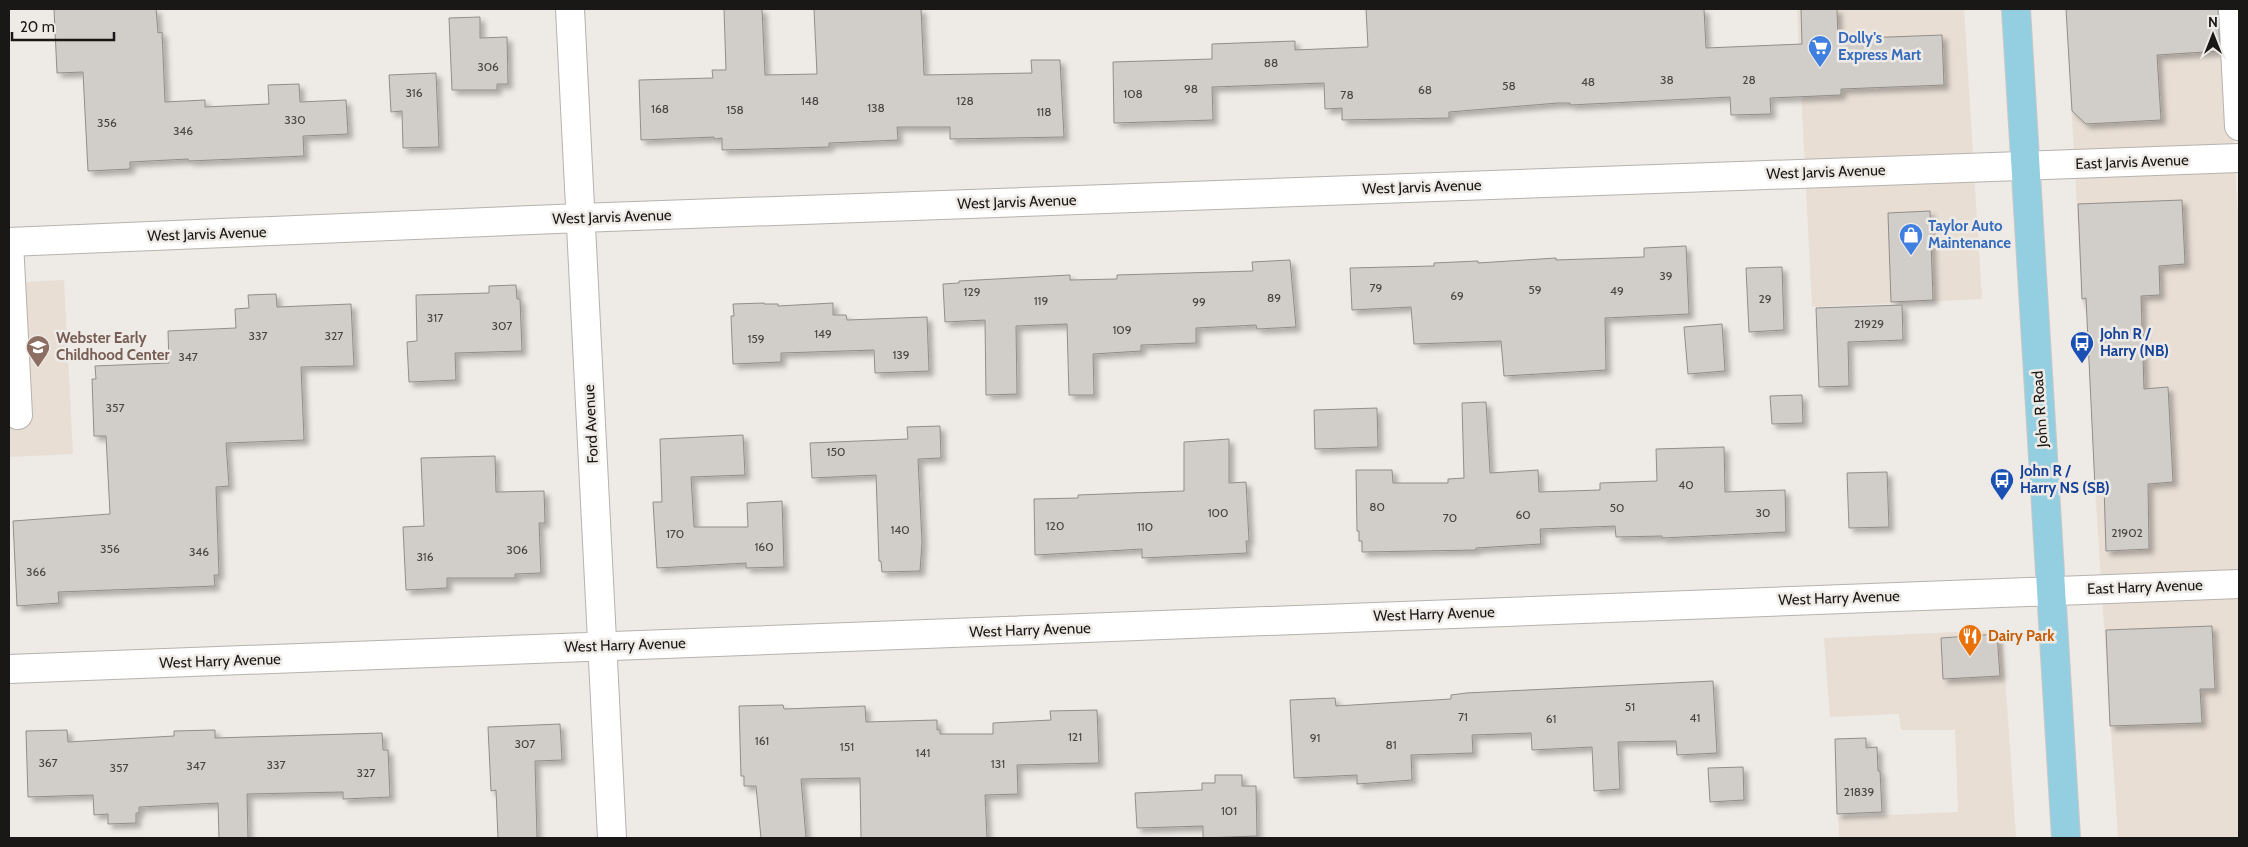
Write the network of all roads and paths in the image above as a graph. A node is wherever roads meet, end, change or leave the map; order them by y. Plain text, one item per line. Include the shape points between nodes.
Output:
1 (570, 9) edge
2 (2016, 9) edge
3 (2233, 9) edge
4 (2239, 126) edge
5 (2239, 158) edge
6 (2025, 165) junction
7 (580, 218) junction
8 (9, 242) edge
9 (18, 415) dead end
10 (2239, 584) edge
11 (2050, 591) junction
12 (602, 646) junction
13 (9, 669) edge
14 (612, 838) edge
15 (2066, 838) edge

1 - 7 street, Ford Avenue
2 - 6 main road, John R Road
3 - 4 street
5 - 6 street, East Jarvis Avenue
6 - 7 street, West Jarvis Avenue
6 - 11 main road, John R Road
7 - 8 street, West Jarvis Avenue
7 - 12 street, Ford Avenue
8 - 9 street
10 - 11 street, East Harry Avenue
11 - 12 street, West Harry Avenue
11 - 15 main road, John R Road
12 - 13 street, West Harry Avenue
12 - 14 street, Ford Avenue

